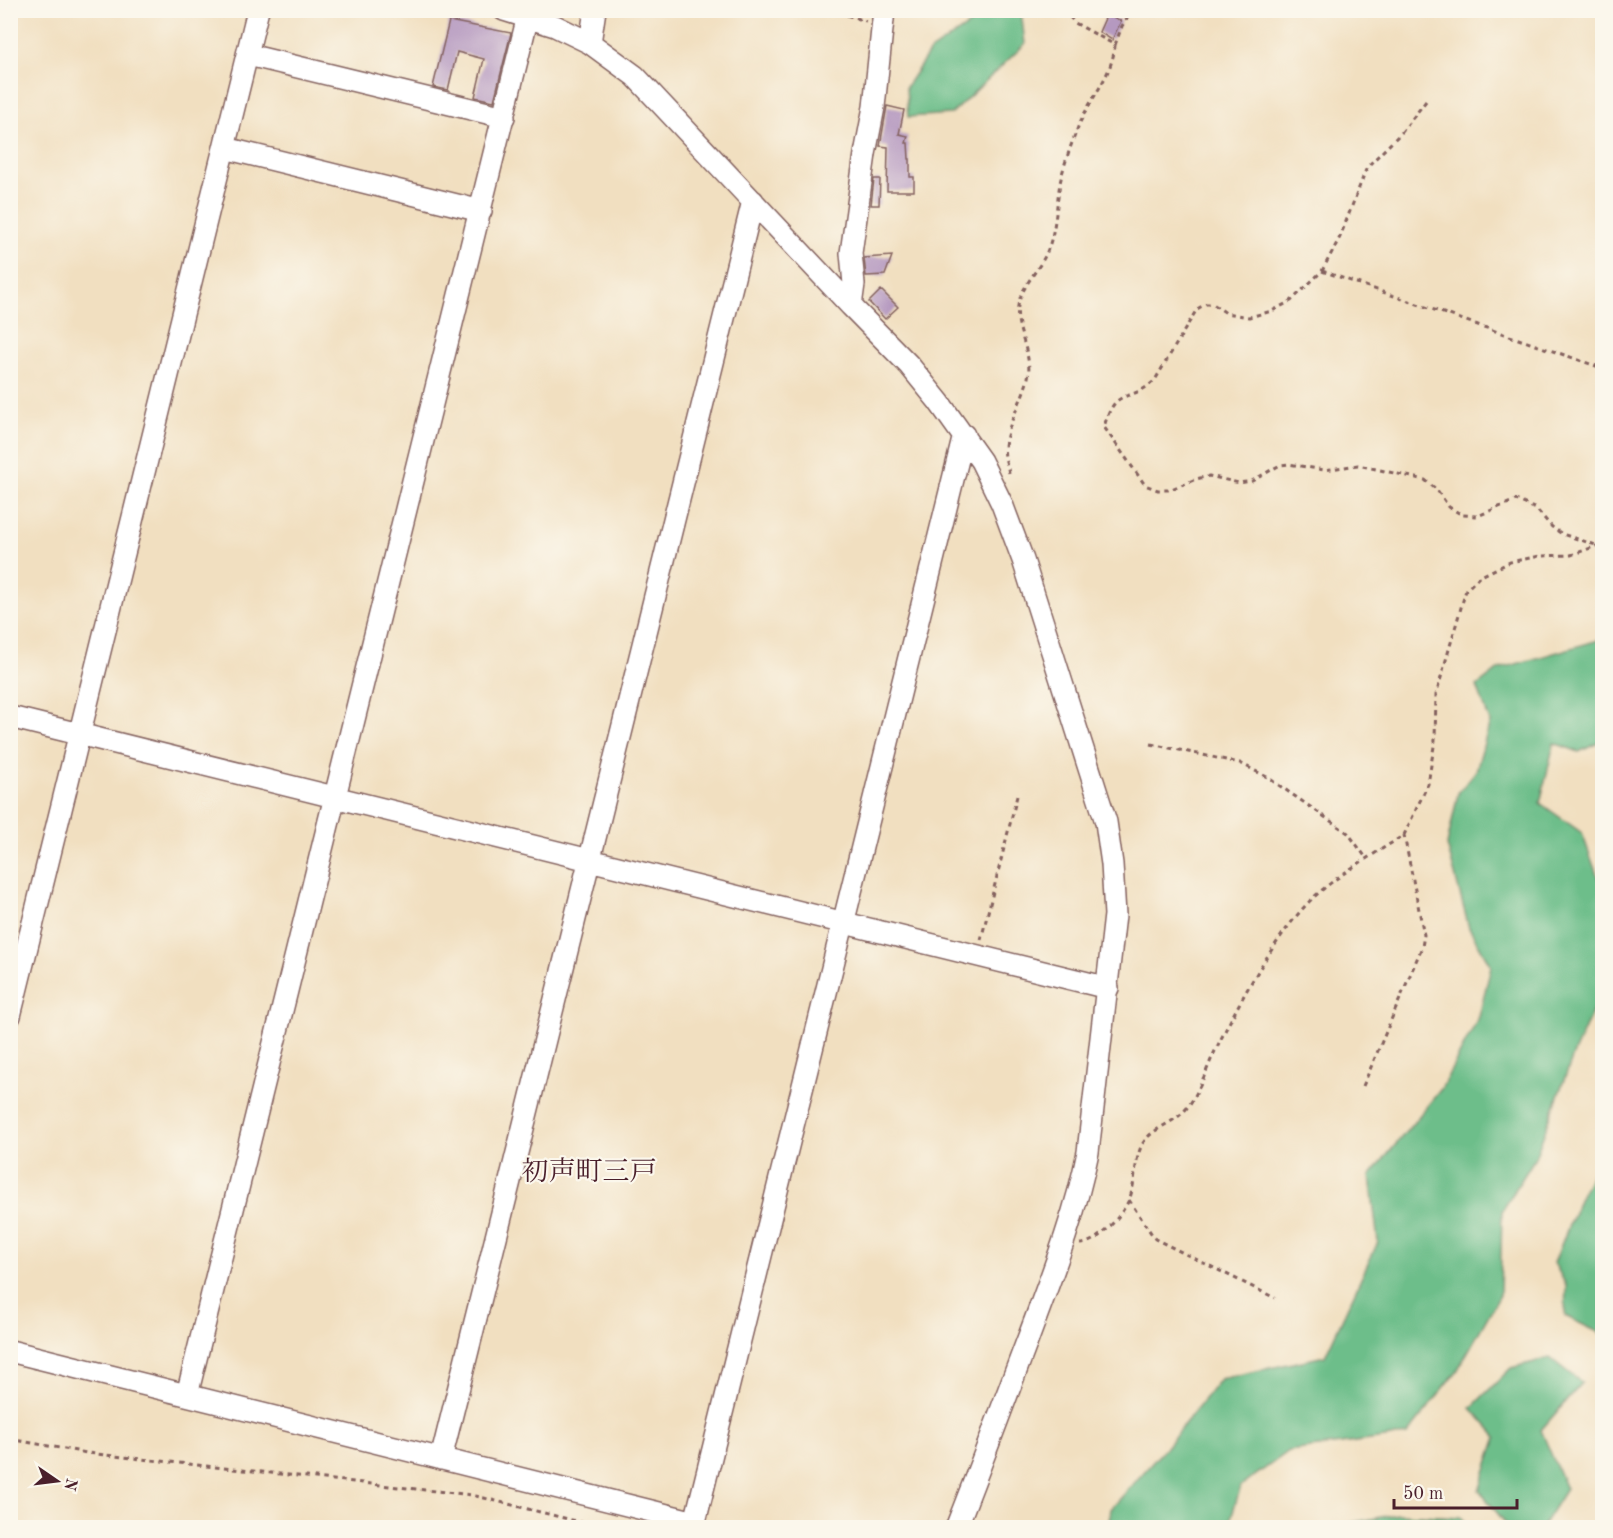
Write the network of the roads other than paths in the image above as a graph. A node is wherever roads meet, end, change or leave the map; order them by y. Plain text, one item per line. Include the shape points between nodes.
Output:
1 (258, 10) edge
2 (504, 10) edge
3 (596, 10) edge
4 (528, 16) junction
5 (883, 18) edge
6 (590, 43) junction
7 (248, 55) junction
8 (504, 117) junction
9 (225, 148) junction
10 (753, 201) junction
11 (481, 211) junction
12 (851, 306) junction
13 (964, 435) junction
14 (10, 717) edge
15 (80, 734) junction
16 (336, 797) junction
17 (589, 860) junction
18 (844, 923) junction
19 (1108, 988) junction
20 (10, 1016) edge
21 (10, 1351) edge
22 (187, 1395) junction
23 (441, 1458) junction
24 (956, 1527) edge

1 - 7 street
2 - 4 street
3 - 6 street
4 - 6 street
4 - 8 street
5 - 12 street via 874,107 854,232
6 - 10 street via 635,76
7 - 8 street
7 - 9 street
8 - 11 street
9 - 11 street
9 - 15 street
10 - 12 street
10 - 17 street
11 - 16 street
12 - 13 street via 909,365
13 - 18 street
13 - 19 street via 1002,504 1019,548 1106,822 1115,915
14 - 15 street
15 - 16 street
15 - 20 street
16 - 17 street
16 - 22 street
17 - 18 street
17 - 23 street
18 - 19 street
18 - 23 street via 695,1522
19 - 24 street via 1081,1190
21 - 22 street
22 - 23 street

